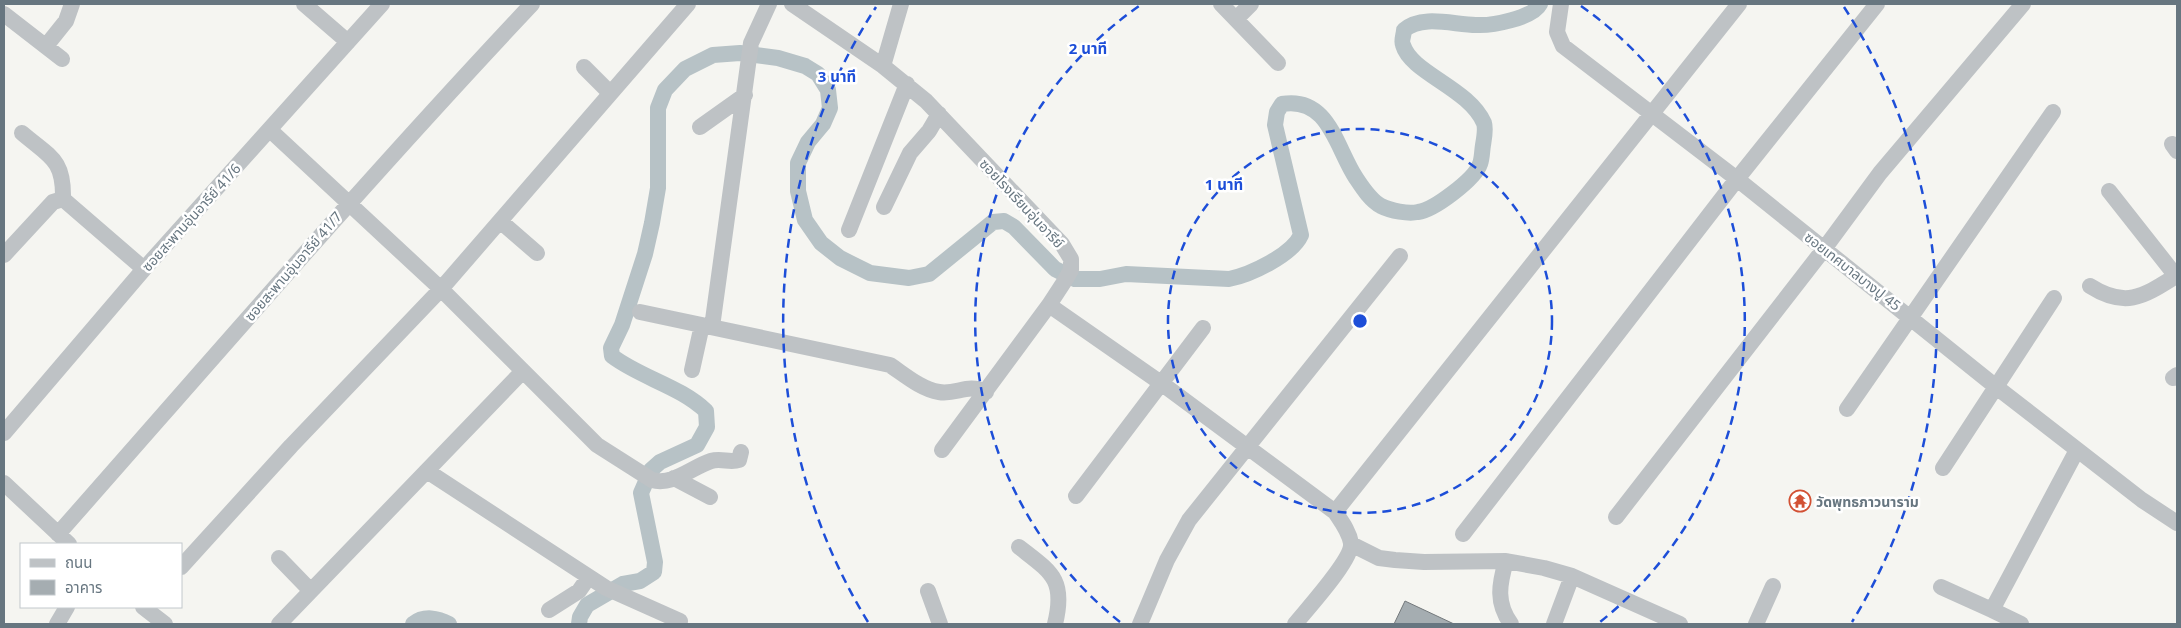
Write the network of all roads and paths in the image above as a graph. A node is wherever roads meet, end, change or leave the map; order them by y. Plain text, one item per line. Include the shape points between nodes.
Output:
1 (72, 4) edge
2 (304, 4) edge
3 (382, 4) edge
4 (532, 4) edge
5 (688, 4) edge
6 (769, 4) edge
7 (792, 4) edge
8 (902, 4) edge
9 (1221, 4) edge
10 (1251, 4) edge
11 (1560, 4) edge
12 (1739, 4) edge
13 (1877, 4) edge
14 (2023, 4) edge
15 (6, 19) edge
16 (1236, 19) junction
17 (348, 42) junction
18 (46, 46) junction
19 (62, 59) dead end
20 (1278, 63) dead end
21 (883, 66) junction
22 (584, 68) dead end
23 (907, 84) junction
24 (610, 94) junction
25 (745, 95) junction
26 (2053, 112) dead end
27 (939, 114) junction
28 (1653, 114) junction
29 (700, 128) dead end
30 (270, 130) junction
31 (22, 133) dead end
32 (1737, 180) junction
33 (2109, 191) dead end
34 (63, 199) junction
35 (350, 202) junction
36 (884, 207) dead end
37 (500, 221) junction
38 (849, 230) dead end
39 (1824, 249) junction
40 (537, 253) dead end
41 (4, 255) edge
42 (1400, 256) dead end
43 (144, 269) junction
44 (2177, 277) edge
45 (2090, 286) dead end
46 (441, 289) junction
47 (2054, 298) dead end
48 (1049, 305) junction
49 (640, 312) dead end
50 (1910, 316) junction
51 (707, 326) junction
52 (1203, 328) dead end
53 (692, 370) dead end
54 (524, 371) junction
55 (1160, 383) junction
56 (1995, 386) junction
57 (986, 392) junction
58 (1847, 409) dead end
59 (4, 433) edge
60 (1246, 447) junction
61 (942, 450) dead end
62 (2077, 450) junction
63 (742, 452) dead end
64 (1942, 468) dead end
65 (427, 471) junction
66 (674, 478) junction
67 (4, 483) edge
68 (1076, 496) dead end
69 (710, 497) dead end
70 (1334, 512) junction
71 (1616, 517) dead end
72 (2177, 522) edge
73 (1462, 534) dead end
74 (64, 539) edge
75 (1351, 544) junction
76 (1019, 547) dead end
77 (279, 558) dead end
78 (1506, 561) junction
79 (182, 566) edge
80 (1572, 576) junction
81 (588, 578) junction
82 (1773, 586) dead end
83 (1941, 587) dead end
84 (310, 590) junction
85 (928, 591) dead end
86 (66, 608) edge
87 (145, 608) edge
88 (549, 610) dead end
89 (1992, 610) junction
90 (680, 621) dead end
91 (57, 624) edge
92 (165, 624) edge
93 (279, 624) edge
94 (940, 624) edge
95 (1055, 624) edge
96 (1140, 624) edge
97 (1295, 624) edge
98 (1511, 624) edge
99 (1554, 624) edge
100 (1680, 624) edge
101 (1756, 624) edge
102 (2021, 624) edge

1 - 18 street via 66,21
2 - 17 street
3 - 17 street, ซอยสะพานอุ่นอารีย์ 41/6
4 - 35 street, ซอยสะพานอุ่นอารีย์ 41/7
5 - 24 street
6 - 25 street via 752,43
7 - 21 street, ซอยโรงเรียนอุ่นอารีย์
8 - 21 street
9 - 16 street
10 - 16 street
11 - 28 street, ซอยเทศบาลบางปู 45 via 1557,32 1563,46
12 - 28 street
13 - 32 street
14 - 39 street via 1880,173
15 - 18 street
16 - 20 street
17 - 30 street, ซอยสะพานอุ่นอารีย์ 41/6
18 - 19 street
21 - 23 street, ซอยโรงเรียนอุ่นอารีย์
22 - 24 street
23 - 27 street, ซอยโรงเรียนอุ่นอารีย์
23 - 38 street
24 - 37 street
25 - 29 street
25 - 51 street
26 - 50 street
27 - 36 street via 910,153
27 - 48 street, ซอยโรงเรียนอุ่นอารีย์ via 1062,244 1071,259 1067,276
28 - 32 street, ซอยเทศบาลบางปู 45
28 - 70 street
30 - 35 street
30 - 43 street, ซอยสะพานอุ่นอารีย์ 41/6
31 - 34 street via 57,164 62,174
32 - 39 street, ซอยเทศบาลบางปู 45
32 - 73 street
33 - 44 street
34 - 41 street via 53,202
34 - 43 street
35 - 46 street
35 - 74 street, ซอยสะพานอุ่นอารีย์ 41/7
37 - 40 street
37 - 46 street
39 - 50 street, ซอยเทศบาลบางปู 45
39 - 71 street
42 - 60 street
43 - 59 street, ซอยสะพานอุ่นอารีย์ 41/6
44 - 45 street via 2145,295 2129,299 2115,298
46 - 54 street
46 - 79 street via 290,446
47 - 56 street
48 - 55 street
48 - 57 street, ซอยโรงเรียนอุ่นอารีย์
49 - 51 street
50 - 56 street, ซอยเทศบาลบางปู 45
50 - 58 street
51 - 53 street
51 - 57 street via 890,365 925,388 939,392 972,388
52 - 55 street
54 - 65 street
54 - 66 street via 597,445 658,482
55 - 60 street
55 - 68 street
56 - 62 street, ซอยเทศบาลบางปู 45
56 - 64 street
57 - 61 street, ซอยโรงเรียนอุ่นอารีย์
60 - 70 street
60 - 96 street via 1189,520 1167,560
62 - 72 street, ซอยเทศบาลบางปู 45 via 2142,500
62 - 89 street
63 - 66 street via 739,460 710,462
65 - 81 street
65 - 84 street
66 - 69 street
67 - 74 street
70 - 75 street
75 - 78 street via 1379,558 1395,560
75 - 97 street via 1341,568
76 - 95 street via 1053,575 1058,590
77 - 84 street
78 - 80 street
78 - 98 street via 1500,596 1502,612
80 - 99 street
80 - 100 street
81 - 88 street via 579,591
81 - 90 street
82 - 101 street
83 - 89 street
84 - 93 street
85 - 94 street
86 - 91 street
87 - 92 street
89 - 102 street

